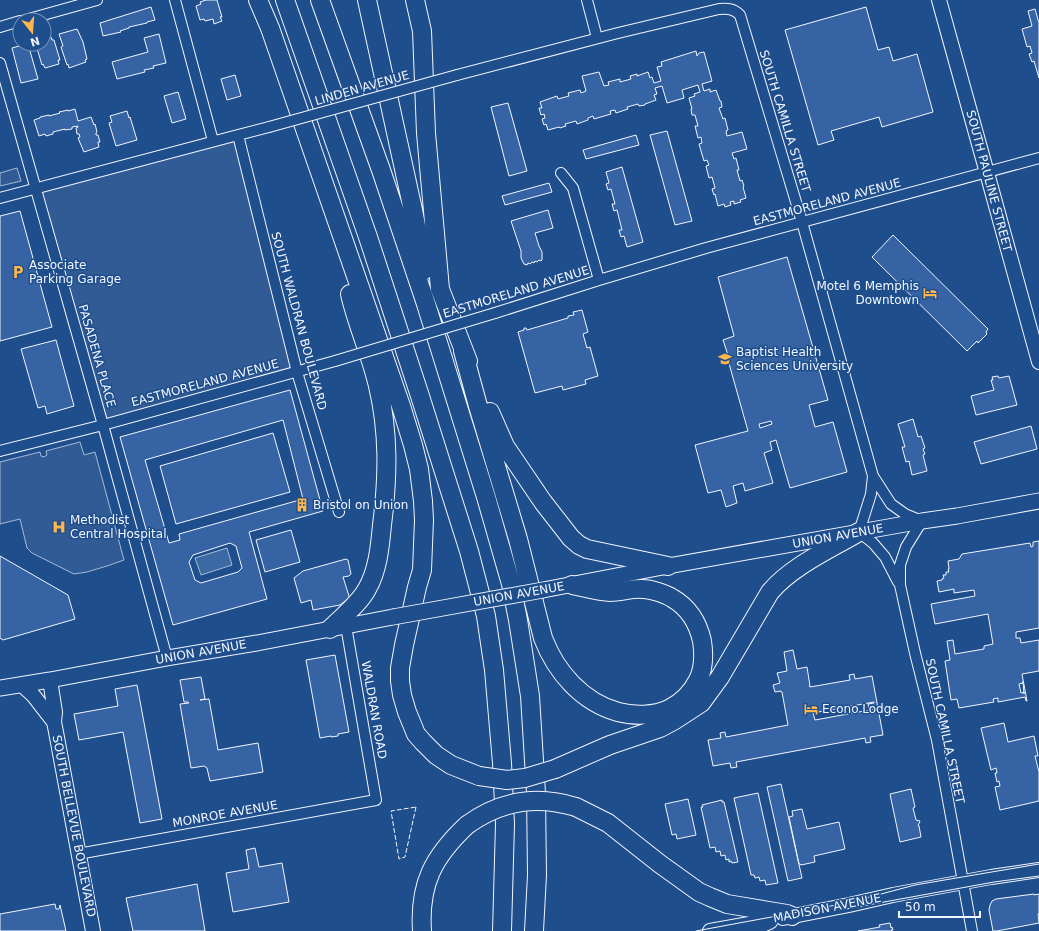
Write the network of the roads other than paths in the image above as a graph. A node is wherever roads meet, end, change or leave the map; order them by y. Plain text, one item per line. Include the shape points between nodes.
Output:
1 (96, 0) edge
2 (175, 0) edge
3 (258, 0) edge
4 (285, 0) edge
5 (320, 0) edge
6 (368, 0) edge
7 (415, 0) edge
8 (587, 0) edge
9 (939, 0) edge
10 (732, 9) joint
11 (52, 12) edge
12 (12, 23) edge
13 (0, 27) edge
14 (597, 38) junction
15 (0, 63) edge
16 (238, 134) junction
17 (213, 141) junction
18 (1039, 158) edge
19 (561, 173) dead end
20 (987, 173) junction
21 (324, 186) junction
22 (35, 188) junction
23 (0, 198) edge
24 (802, 222) junction
25 (599, 280) junction
26 (426, 304) junction
27 (463, 351) junction
28 (1039, 362) edge
29 (297, 372) junction
30 (103, 425) junction
31 (0, 450) edge
32 (873, 476) junction
33 (1039, 501) edge
34 (339, 512) dead end
35 (922, 521) junction
36 (859, 532) junction
37 (668, 566) junction
38 (572, 585) junction
39 (900, 585) junction
40 (338, 627) junction
41 (167, 658) junction
42 (50, 680) junction
43 (22, 684) junction
44 (0, 688) edge
45 (54, 722) junction
46 (376, 800) joint
47 (78, 854) junction
48 (1039, 870) edge
49 (963, 882) junction
50 (792, 916) junction
51 (769, 920) junction
52 (93, 931) edge
53 (422, 931) edge
54 (502, 931) edge
55 (534, 931) edge
56 (710, 931) edge
57 (743, 931) edge
58 (972, 931) edge

1 - 11 street
2 - 17 street
3 - 21 highway
4 - 54 highway via 420,396 469,551 486,616 494,670 502,763 505,824
5 - 26 highway
6 - 26 highway via 420,241
7 - 27 highway via 422,31 426,133 440,289
8 - 14 street
9 - 20 street, SOUTH PAULINE STREET
10 - 14 street, LINDEN AVENUE via 719,9
10 - 24 street, SOUTH CAMILLA STREET via 740,15
12 - 13 street
14 - 16 street, LINDEN AVENUE, bridge
15 - 22 street, PASADENA PLACE
16 - 17 street, LINDEN AVENUE
16 - 29 street, SOUTH WALDRAN BOULEVARD
17 - 22 street, LINDEN AVENUE
18 - 20 street, EASTMORELAND AVENUE
19 - 25 street via 573,188
20 - 24 street, EASTMORELAND AVENUE
20 - 28 street, SOUTH PAULINE STREET
21 - 36 highway, bridge via 401,406 418,469 424,520 422,570 400,668 406,712 416,734 436,755 451,765 478,776 507,780 525,778 555,769 675,720 701,703 720,678 778,582
21 - 40 highway via 352,304 378,385 387,456 383,519 375,570 368,588
22 - 23 street, LINDEN AVENUE
22 - 30 street, PASADENA PLACE
24 - 25 street, EASTMORELAND AVENUE
24 - 32 street, SOUTH CAMILLA STREET
25 - 29 street, EASTMORELAND AVENUE, bridge
26 - 55 highway via 486,498 511,584 518,620 530,696 536,793 537,875
27 - 37 highway via 505,446 571,538 588,549
27 - 38 highway via 518,539 543,638 558,666 570,683 583,694 619,712 643,715 655,713 669,709 690,693 699,679 704,657 697,624 683,605 672,598 644,588 610,592
29 - 30 street, EASTMORELAND AVENUE
29 - 34 street, SOUTH WALDRAN BOULEVARD
30 - 31 street, EASTMORELAND AVENUE
30 - 41 street, PASADENA PLACE
32 - 35 street, SOUTH CAMILLA STREET via 891,504 905,514
32 - 36 street, SOUTH CAMILLA STREET via 871,494
33 - 35 main road, UNION AVENUE
35 - 36 main road, UNION AVENUE
35 - 39 street, SOUTH CAMILLA STREET via 906,547 900,565
36 - 37 main road, UNION AVENUE
36 - 39 street, SOUTH CAMILLA STREET via 885,557
37 - 38 main road, UNION AVENUE
38 - 40 main road, UNION AVENUE, bridge
39 - 49 street, SOUTH CAMILLA STREET via 937,740
40 - 41 main road, UNION AVENUE
40 - 46 street, WALDRAN ROAD
41 - 42 main road, UNION AVENUE
42 - 43 main road, UNION AVENUE
42 - 45 street, SOUTH BELLEVUE BOULEVARD
43 - 44 main road, UNION AVENUE
43 - 45 street, SOUTH BELLEVUE BOULEVARD
45 - 47 street, SOUTH BELLEVUE BOULEVARD
46 - 47 street, MONROE AVENUE
47 - 52 street, SOUTH BELLEVUE BOULEVARD
48 - 49 street, MADISON AVENUE
49 - 50 street, MADISON AVENUE
49 - 58 street, SOUTH CAMILLA STREET
50 - 51 street, MADISON AVENUE
50 - 53 highway, bridge via 727,904 710,897 660,864 608,823 564,803 538,801 513,803 487,812 466,825 445,847 430,872 422,899
51 - 56 street, MADISON AVENUE
51 - 57 highway

